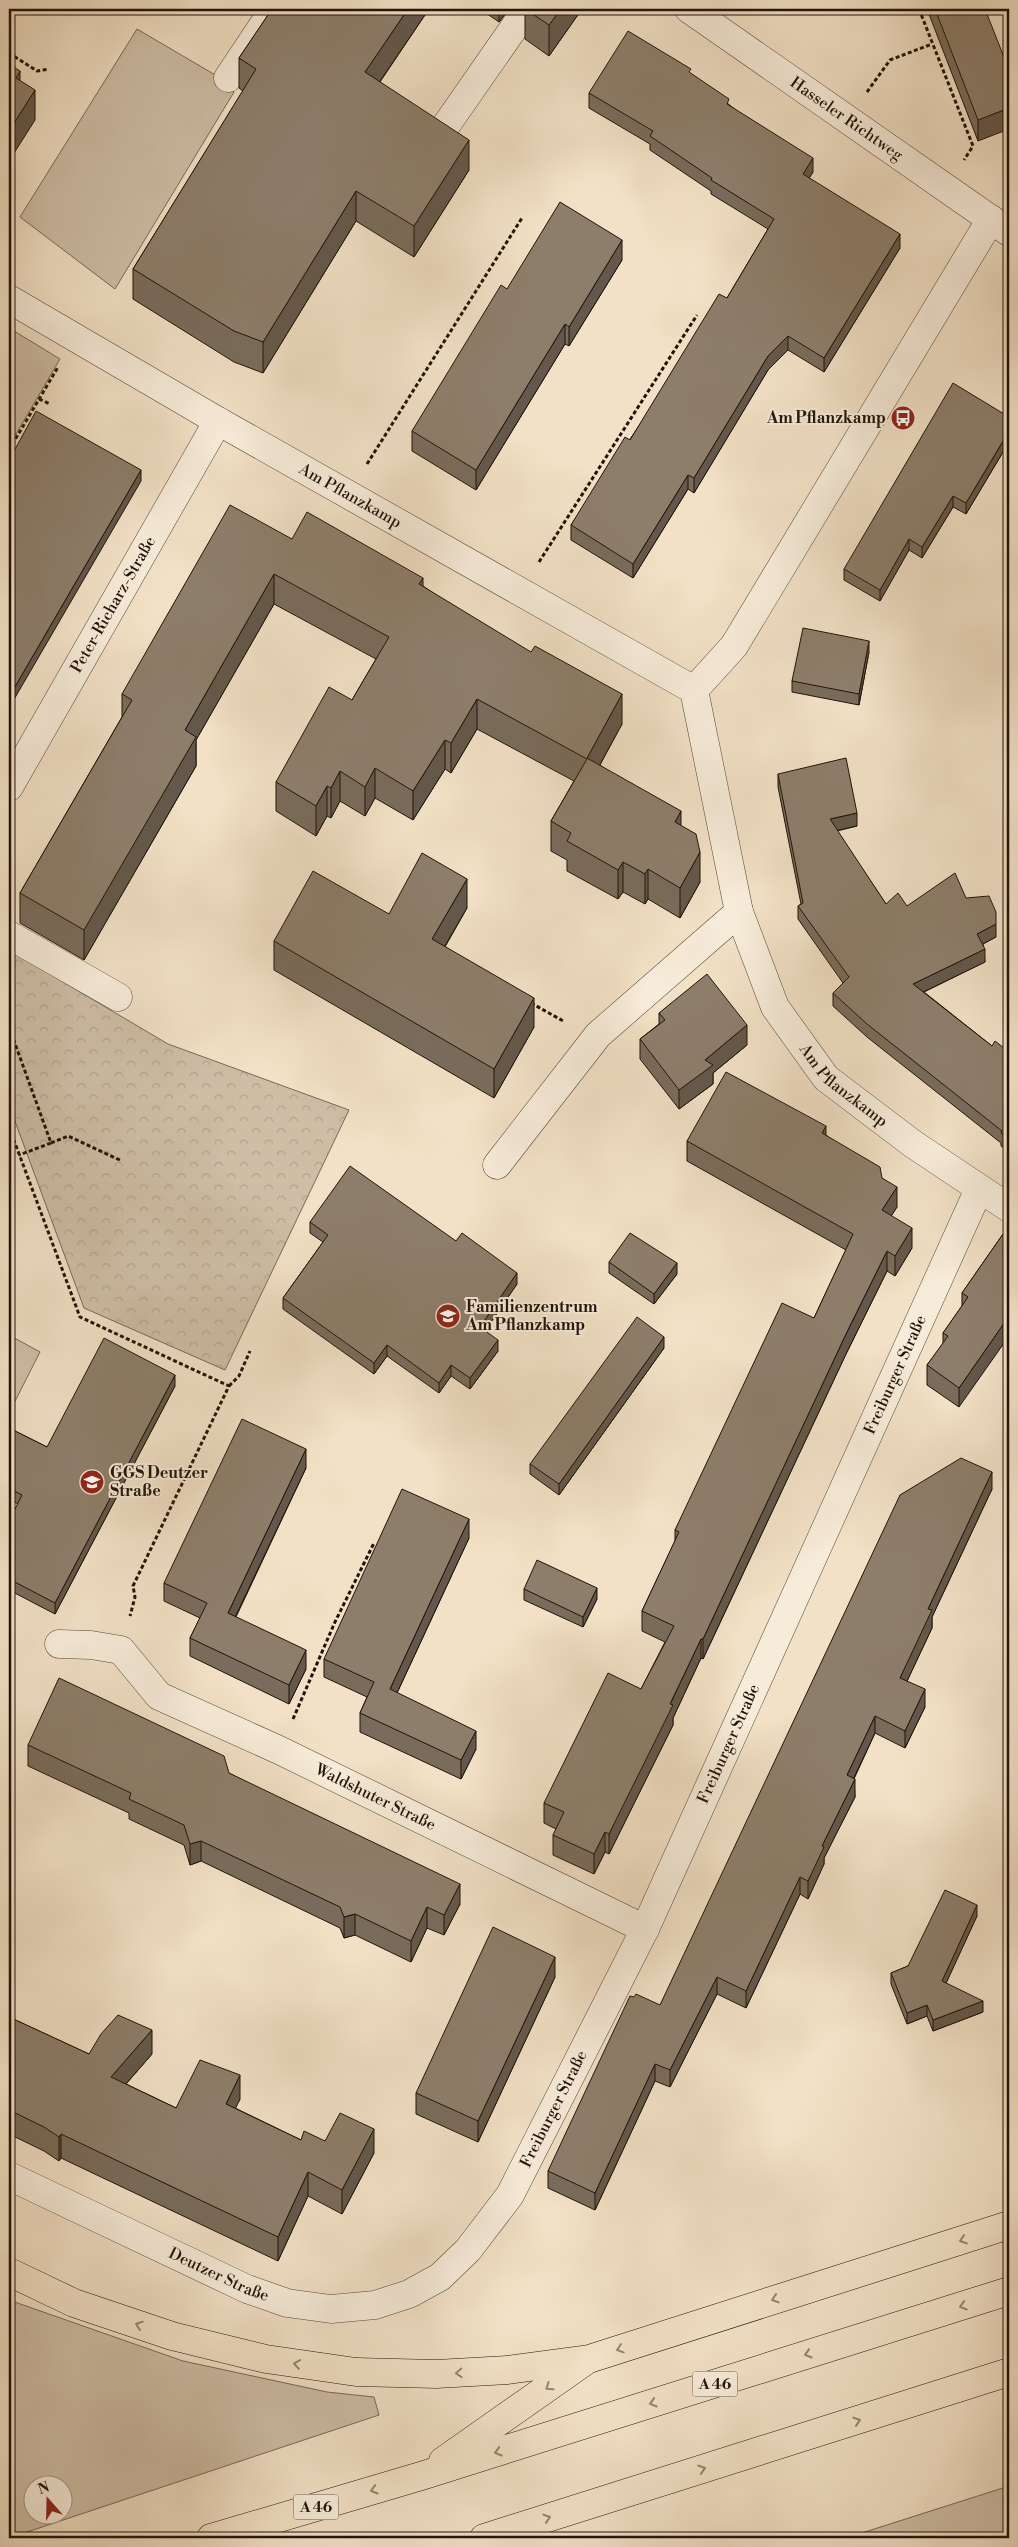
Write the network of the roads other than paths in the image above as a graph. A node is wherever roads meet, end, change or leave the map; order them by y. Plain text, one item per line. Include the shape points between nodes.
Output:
1 (274, 9) edge
2 (527, 9) edge
3 (689, 9) edge
4 (228, 78) dead end
5 (440, 134) edge
6 (1004, 226) edge
7 (9, 299) edge
8 (218, 421) junction
9 (694, 690) junction
10 (9, 788) edge
11 (739, 912) junction
12 (9, 935) edge
13 (118, 997) dead end
14 (497, 1165) dead end
15 (979, 1189) junction
16 (1009, 1208) edge
17 (59, 1644) dead end
18 (645, 1929) junction
19 (9, 2176) edge
20 (1009, 2225) edge
21 (9, 2272) edge
22 (440, 2276) joint
23 (1009, 2291) edge
24 (589, 2359) junction
25 (1009, 2372) edge
26 (421, 2476) junction
27 (210, 2538) edge
28 (484, 2538) edge

1 - 4 street
2 - 5 street
3 - 6 street, Hasseler Richtweg
6 - 9 street via 734,646
7 - 8 street, Am Pflanzkamp
8 - 9 street, Am Pflanzkamp
8 - 10 street, Peter-Richarz-Straße
9 - 11 street, Am Pflanzkamp
11 - 14 street via 598,1035
11 - 15 street, Am Pflanzkamp via 775,1007 826,1078
12 - 13 street
15 - 16 street, Am Pflanzkamp
15 - 18 street, Freiburger Straße
17 - 18 street, Waldshuter Straße via 121,1650 159,1696 279,1750
18 - 22 street, Freiburger Straße via 510,2195 468,2250
19 - 22 street, Deutzer Straße via 247,2290 287,2303 331,2309 375,2305 410,2294
20 -> 24 highway
24 -> 21 highway via 508,2370 436,2374 356,2372 266,2359 172,2336 74,2304
23 -> 26 highway, A 46
24 -> 26 highway
28 -> 25 highway
26 -> 27 highway, A 46

